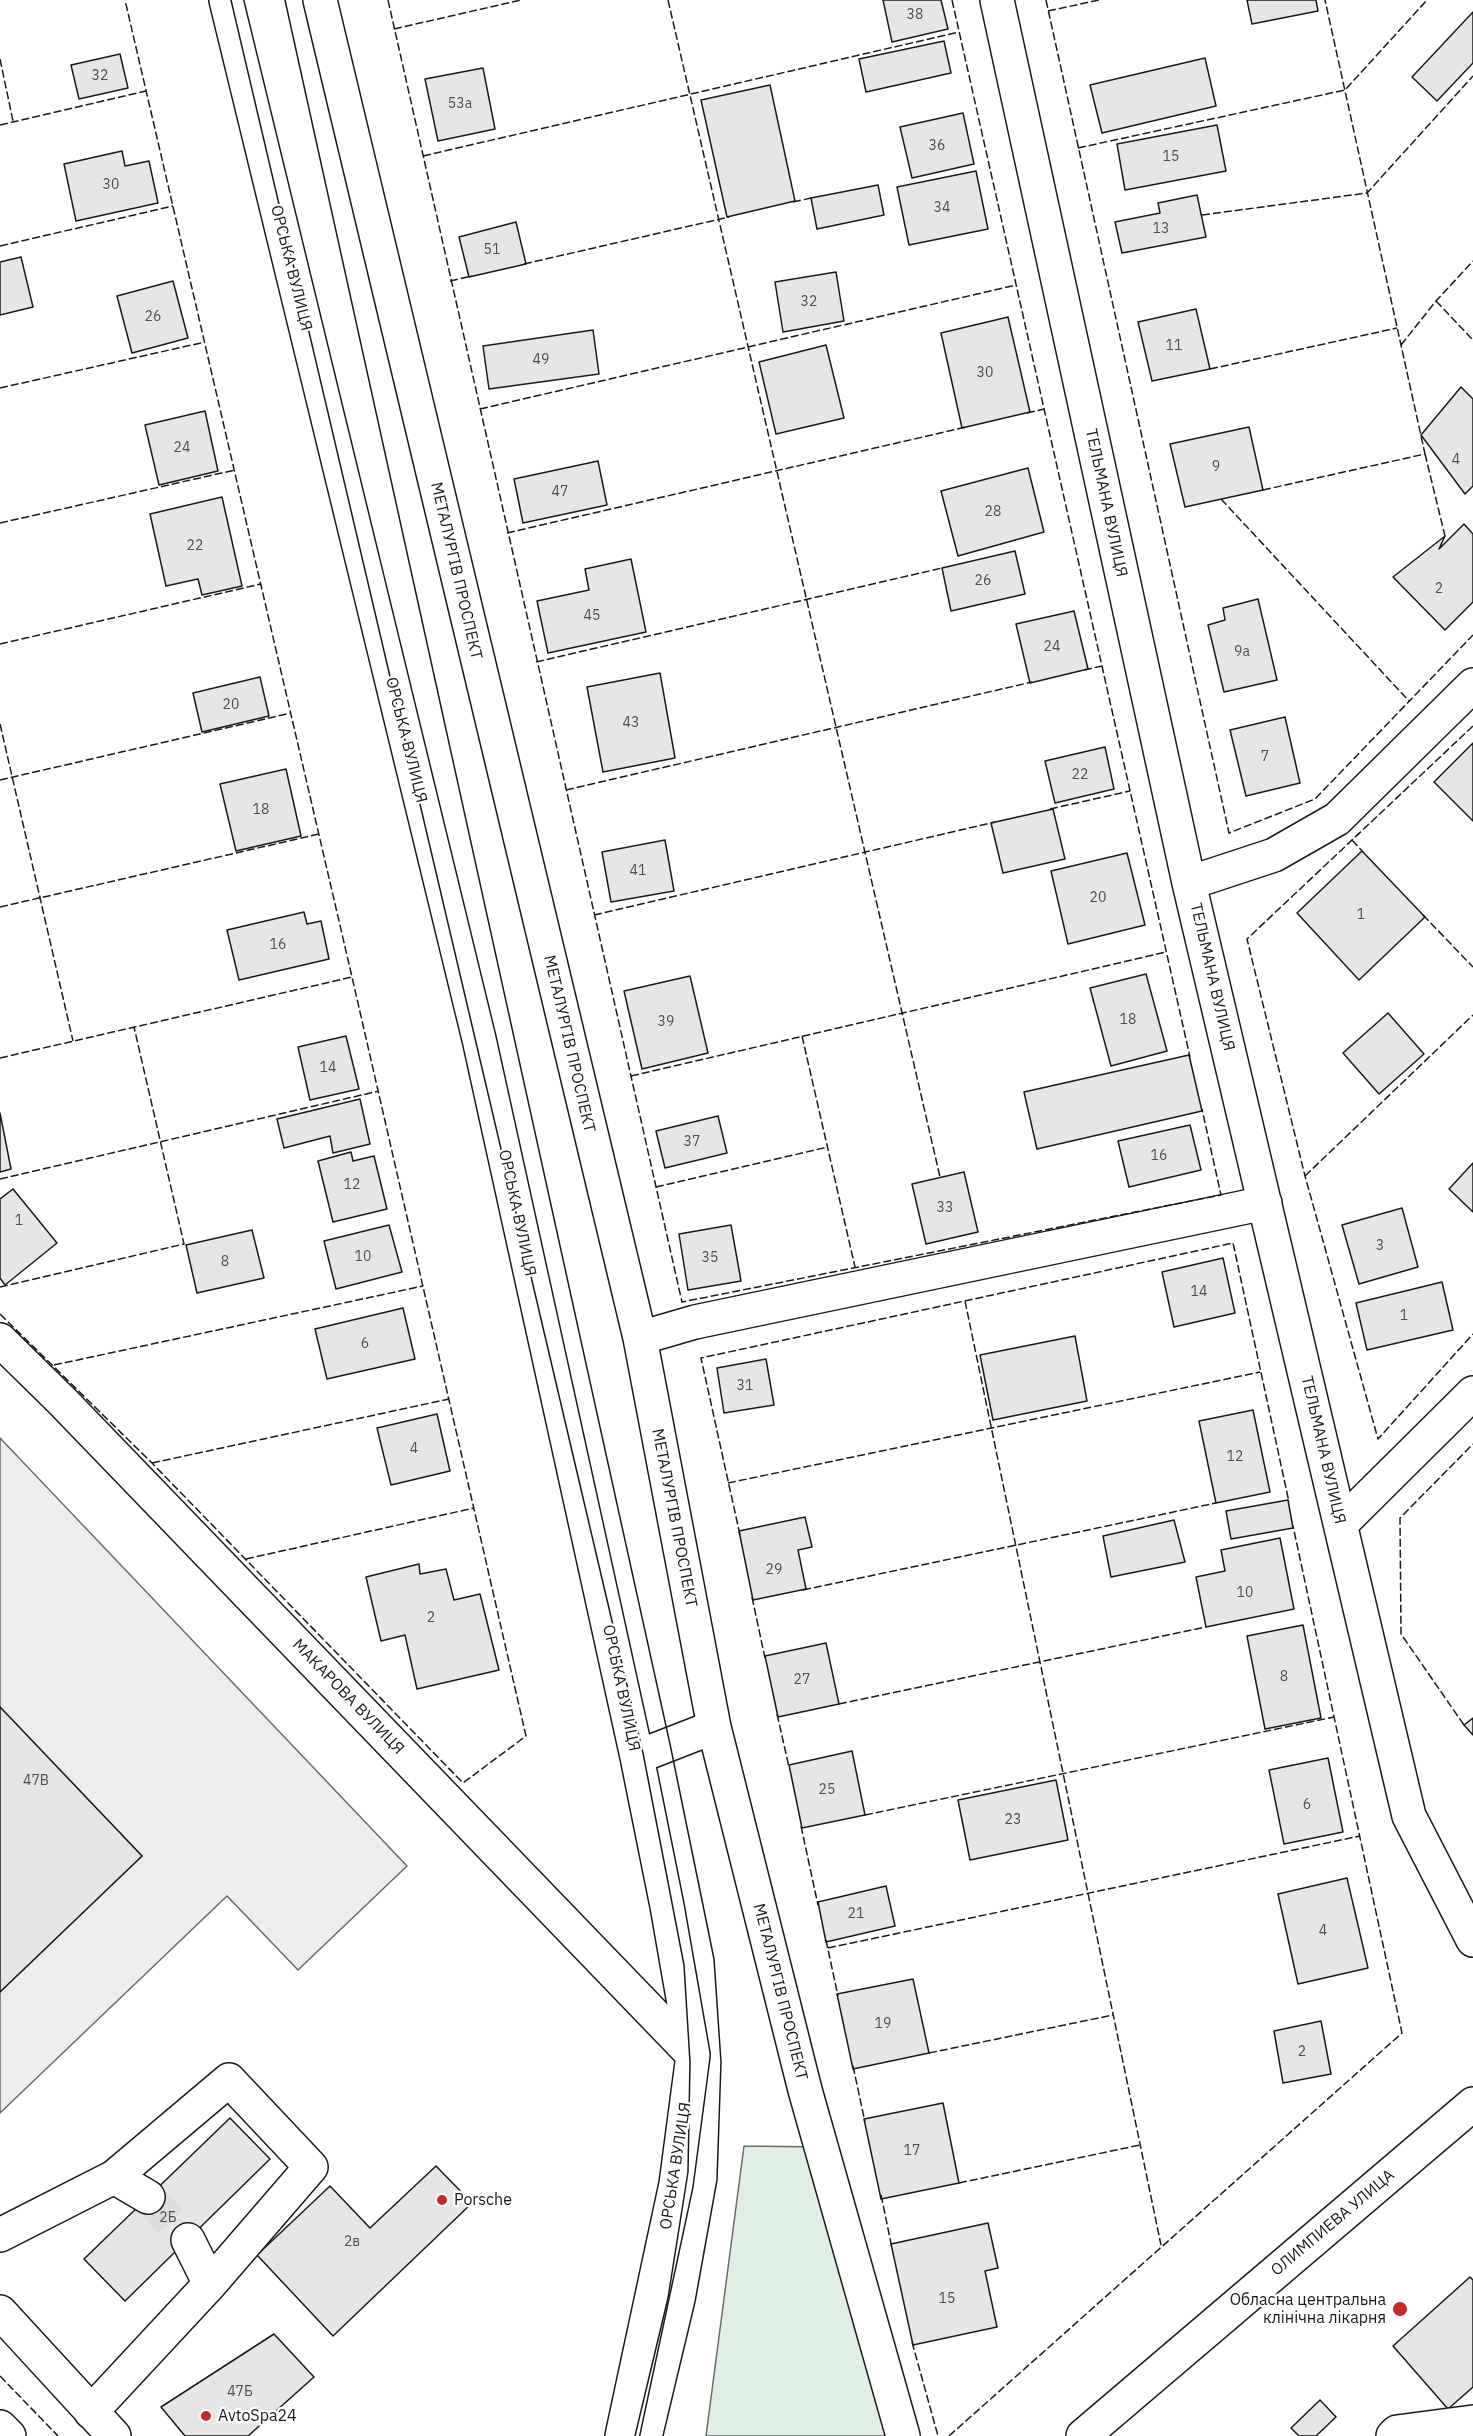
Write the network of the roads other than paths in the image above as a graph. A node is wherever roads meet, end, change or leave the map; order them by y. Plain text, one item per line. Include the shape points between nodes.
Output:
1 (226, 0) edge
2 (320, 0) edge
3 (997, 0) edge
4 (1473, 685) edge
5 (1189, 883) junction
6 (1265, 1203) junction
7 (640, 1338) junction
8 (0, 1340) edge
9 (1473, 1393) edge
10 (1341, 1524) junction
11 (714, 1727) junction
12 (637, 1757) junction
13 (1473, 1940) edge
14 (693, 2055) junction
15 (1473, 2104) edge
16 (114, 2177) junction
17 (148, 2197) tunnel mouth
18 (0, 2235) edge
19 (188, 2240) tunnel mouth
20 (210, 2284) junction
21 (0, 2312) edge
22 (91, 2412) junction
23 (1473, 2422) edge
24 (0, 2427) edge
25 (9, 2436) edge
26 (114, 2436) edge
27 (622, 2436) edge
28 (903, 2436) edge
29 (1083, 2436) edge
30 (1393, 2436) edge

1 - 12 street, ОРСЬКА ВУЛИЦЯ via 479,1039
2 - 7 street, МЕТАЛУРГІВ ПРОСПЕКТ
3 - 5 street, ТЕЛЬМАНА ВУЛИЦЯ
4 - 5 street via 1337,819 1274,855
5 - 6 street, ТЕЛЬМАНА ВУЛИЦЯ
6 - 7 street via 707,1319
6 - 10 street, ТЕЛЬМАНА ВУЛИЦЯ
7 - 11 street, МЕТАЛУРГІВ ПРОСПЕКТ
8 - 14 street, МАКАРОВА ВУЛИЦЯ
9 - 10 street
10 - 13 street, ТЕЛЬМАНА ВУЛИЦЯ via 1409,1816
11 - 12 street
11 - 28 street, МЕТАЛУРГІВ ПРОСПЕКТ via 805,2090
12 - 14 street, ОРСЬКА ВУЛИЦЯ
14 - 27 street, ОРСЬКА ВУЛИЦЯ via 676,2184
15 - 29 street, ОЛИМПИЕВА УЛИЦА
16 - 17 street
16 - 18 street
16 - 20 street via 230,2080 311,2167
19 - 20 street
20 - 22 street
21 - 22 street
22 - 26 street
23 - 30 street via 1397,2432
24 - 25 street

